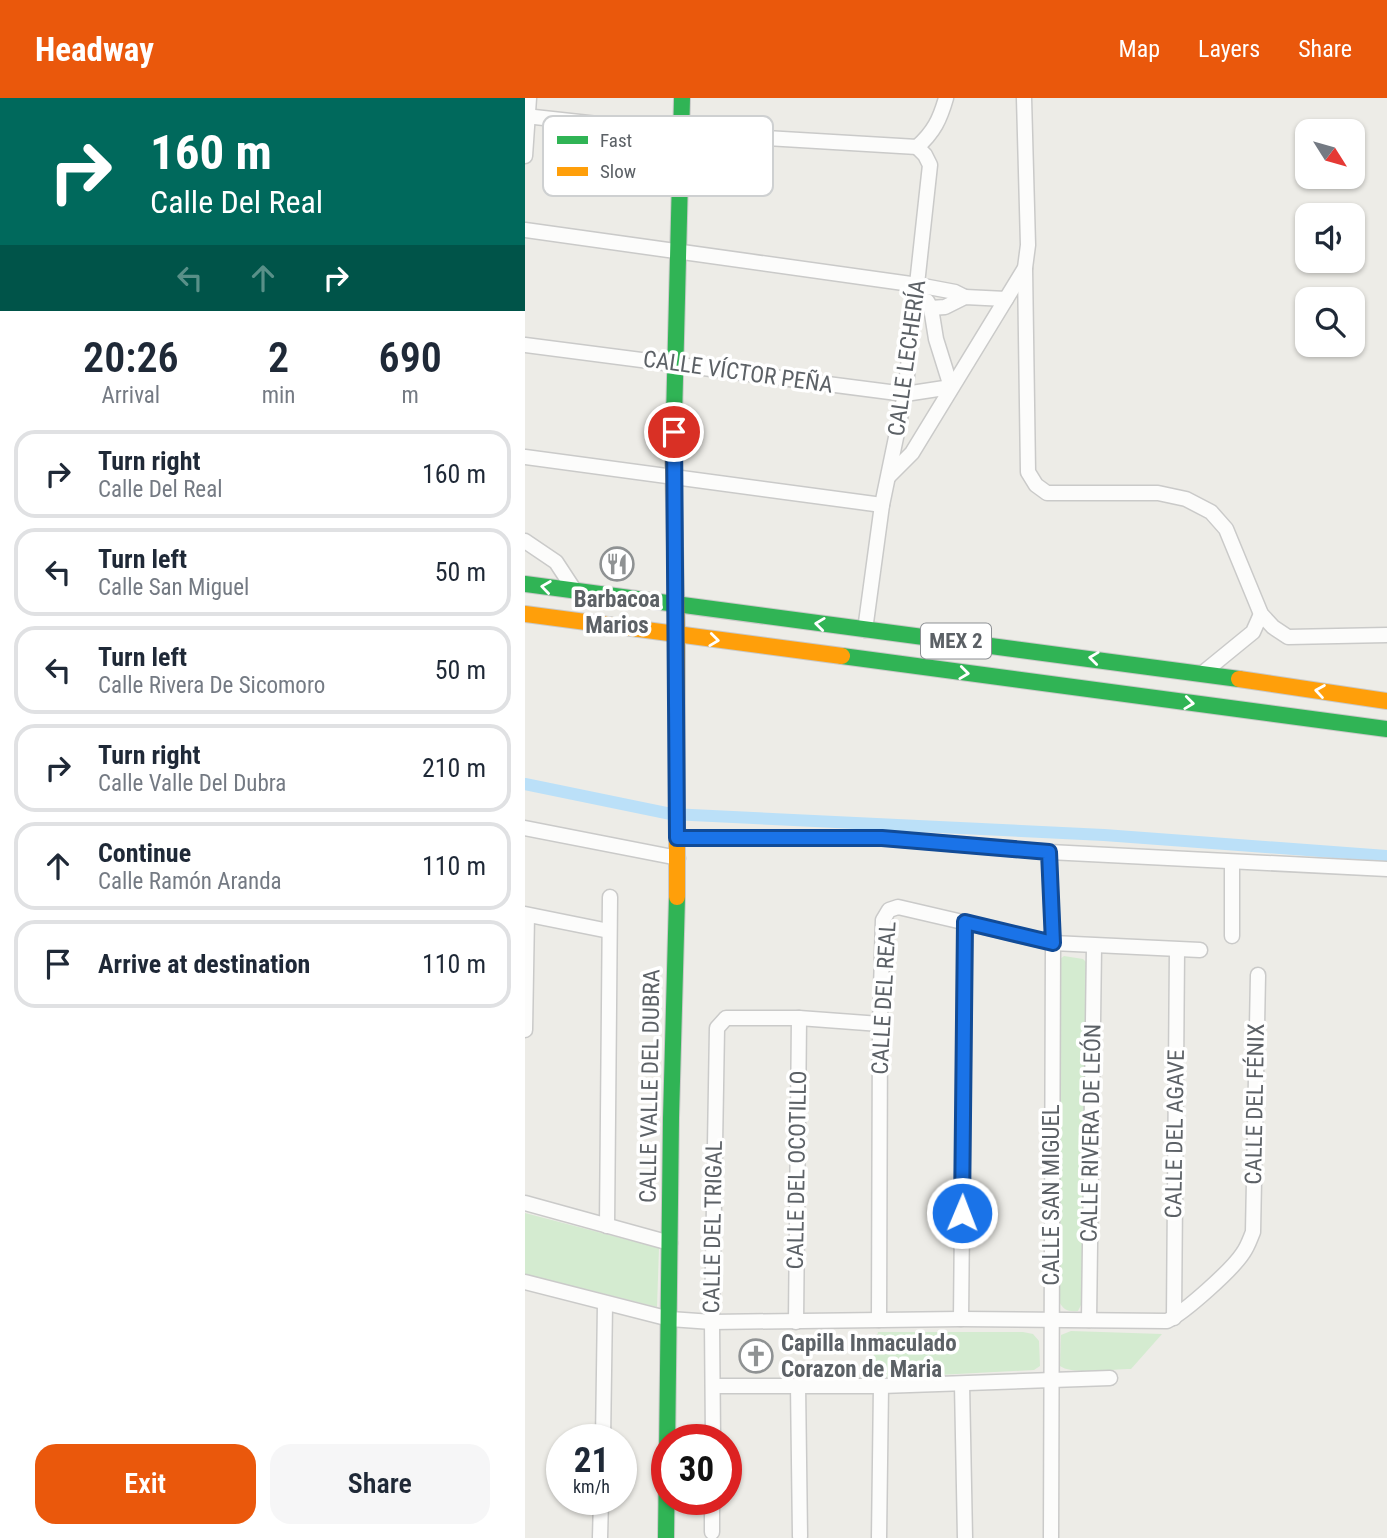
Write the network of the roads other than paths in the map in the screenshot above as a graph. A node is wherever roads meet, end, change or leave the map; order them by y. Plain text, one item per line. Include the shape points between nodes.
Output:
1 (529, 98) edge
2 (682, 98) edge
3 (946, 98) edge
4 (1024, 98) edge
5 (526, 116) edge
6 (681, 116) edge
7 (773, 139) edge
8 (916, 147) junction
9 (525, 156) edge
10 (679, 196) edge
11 (525, 230) edge
12 (678, 253) junction
13 (1025, 268) junction
14 (918, 285) junction
15 (965, 297) junction
16 (1006, 299) junction
17 (931, 308) junction
18 (525, 345) edge
19 (676, 363) junction
20 (951, 387) junction
21 (905, 394) junction
22 (525, 457) edge
23 (889, 476) junction
24 (673, 478) junction
25 (882, 505) junction
26 (525, 541) edge
27 (525, 584) edge
28 (576, 592) junction
29 (676, 606) junction
30 (525, 614) edge
31 (1261, 614) junction
32 (865, 630) junction
33 (677, 635) junction
34 (1387, 635) edge
35 (1204, 672) junction
36 (1387, 701) edge
37 (1387, 729) edge
38 (525, 828) edge
39 (677, 833) junction
40 (1049, 852) junction
41 (678, 858) junction
42 (1232, 862) junction
43 (1387, 869) edge
44 (610, 897) dead end
45 (526, 915) edge
46 (965, 922) junction
47 (609, 930) junction
48 (1232, 936) dead end
49 (1053, 943) junction
50 (1094, 947) junction
51 (1177, 950) junction
52 (1200, 950) dead end
53 (1258, 975) dead end
54 (799, 1018) junction
55 (880, 1024) junction
56 (525, 1030) edge
57 (525, 1203) edge
58 (607, 1226) junction
59 (670, 1243) junction
60 (525, 1282) edge
61 (605, 1304) junction
62 (1174, 1318) junction
63 (670, 1319) junction
64 (961, 1319) junction
65 (1051, 1319) junction
66 (880, 1320) junction
67 (1089, 1320) junction
68 (712, 1322) junction
69 (796, 1322) junction
70 (1110, 1378) dead end
71 (1052, 1380) junction
72 (962, 1384) junction
73 (798, 1385) junction
74 (713, 1386) junction
75 (881, 1387) junction
76 (603, 1424) edge
77 (713, 1424) edge
78 (601, 1515) edge
79 (712, 1515) edge
80 (712, 1532) dead end
81 (800, 1536) dead end
82 (600, 1538) edge
83 (666, 1538) edge
84 (879, 1538) edge
85 (965, 1538) edge
86 (1051, 1538) edge

1 - 5 street
2 - 6 main road, CALLE VALLE DEL DUBRA
3 - 8 street via 940,120
4 - 13 street
5 - 9 street
7 - 8 street
8 - 14 street, CALLE LECHERÍA via 930,165
10 - 12 main road, CALLE VALLE DEL DUBRA
11 - 12 street
12 - 14 street
12 - 19 main road, CALLE VALLE DEL DUBRA
13 - 16 street
13 - 31 street via 1028,472 1036,485 1047,493 1158,493 1186,499 1211,512 1226,529
14 - 15 street
14 - 17 street
14 - 21 street, CALLE LECHERÍA
15 - 16 street
15 - 17 street
16 - 20 street
17 - 20 street
18 - 19 street, CALLE VÍCTOR PEÑA
19 - 21 street, CALLE VÍCTOR PEÑA
19 - 24 main road, CALLE VALLE DEL DUBRA
20 - 21 street, CALLE VÍCTOR PEÑA
20 - 23 street via 912,453
21 - 23 street, CALLE LECHERÍA
22 - 24 street
23 - 25 street, CALLE LECHERÍA
24 - 25 street
24 - 29 main road, CALLE VALLE DEL DUBRA
25 - 32 street, CALLE LECHERÍA
26 - 28 street via 556,562
28 -> 27 main road, MEX 2
28 - 29 main road, MEX 2
32 -> 29 main road, MEX 2
29 - 33 main road, CALLE VALLE DEL DUBRA
30 - 33 main road, MEX 2
31 - 34 street via 1288,637
31 - 35 street via 1253,632
35 -> 32 main road, MEX 2
33 -> 37 main road, MEX 2
33 - 39 main road, CALLE VALLE DEL DUBRA
36 -> 35 main road, MEX 2
38 - 41 street
39 - 40 street via 882,838
39 - 41 main road, CALLE VALLE DEL DUBRA
40 - 42 street
40 - 49 street, CALLE SAN MIGUEL
41 - 59 main road, CALLE VALLE DEL DUBRA
42 - 43 street
42 - 48 street
44 - 47 street
45 - 47 street
45 - 56 street
46 - 49 street, CALLE DEL REAL
46 - 55 street, CALLE DEL REAL via 898,906 889,910 883,920
46 - 64 street
47 - 58 street
49 - 50 street, CALLE DEL REAL
49 - 65 street, CALLE SAN MIGUEL
50 - 51 street, CALLE DEL REAL
50 - 67 street, CALLE RIVERA DE LEÓN
51 - 52 street, CALLE DEL REAL
51 - 62 street, CALLE DEL AGAVE
53 - 62 street, CALLE DEL FÉNIX via 1252,1232 1234,1264
54 - 55 street
54 - 68 street, CALLE DEL TRIGAL via 726,1018 717,1028
54 - 69 street, CALLE DEL OCOTILLO
55 - 66 street, CALLE DEL REAL
57 - 58 street
58 - 59 street
59 - 63 main road, CALLE VALLE DEL DUBRA
60 - 61 street
61 - 63 street
61 - 76 street
62 - 67 street via 1160,1322
63 - 68 street
63 - 83 main road, CALLE VALLE DEL DUBRA
64 - 65 street
64 - 66 street
65 - 67 street
65 - 71 street, CALLE SAN MIGUEL
66 - 69 street
68 - 69 street
68 - 74 street, CALLE DEL TRIGAL
70 - 71 street
71 - 72 street
71 - 86 street, CALLE SAN MIGUEL
72 - 75 street
72 - 85 street
73 - 74 street
73 - 75 street
73 - 81 street
74 - 77 street, CALLE DEL TRIGAL
75 - 84 street
78 - 82 street
79 - 80 street

